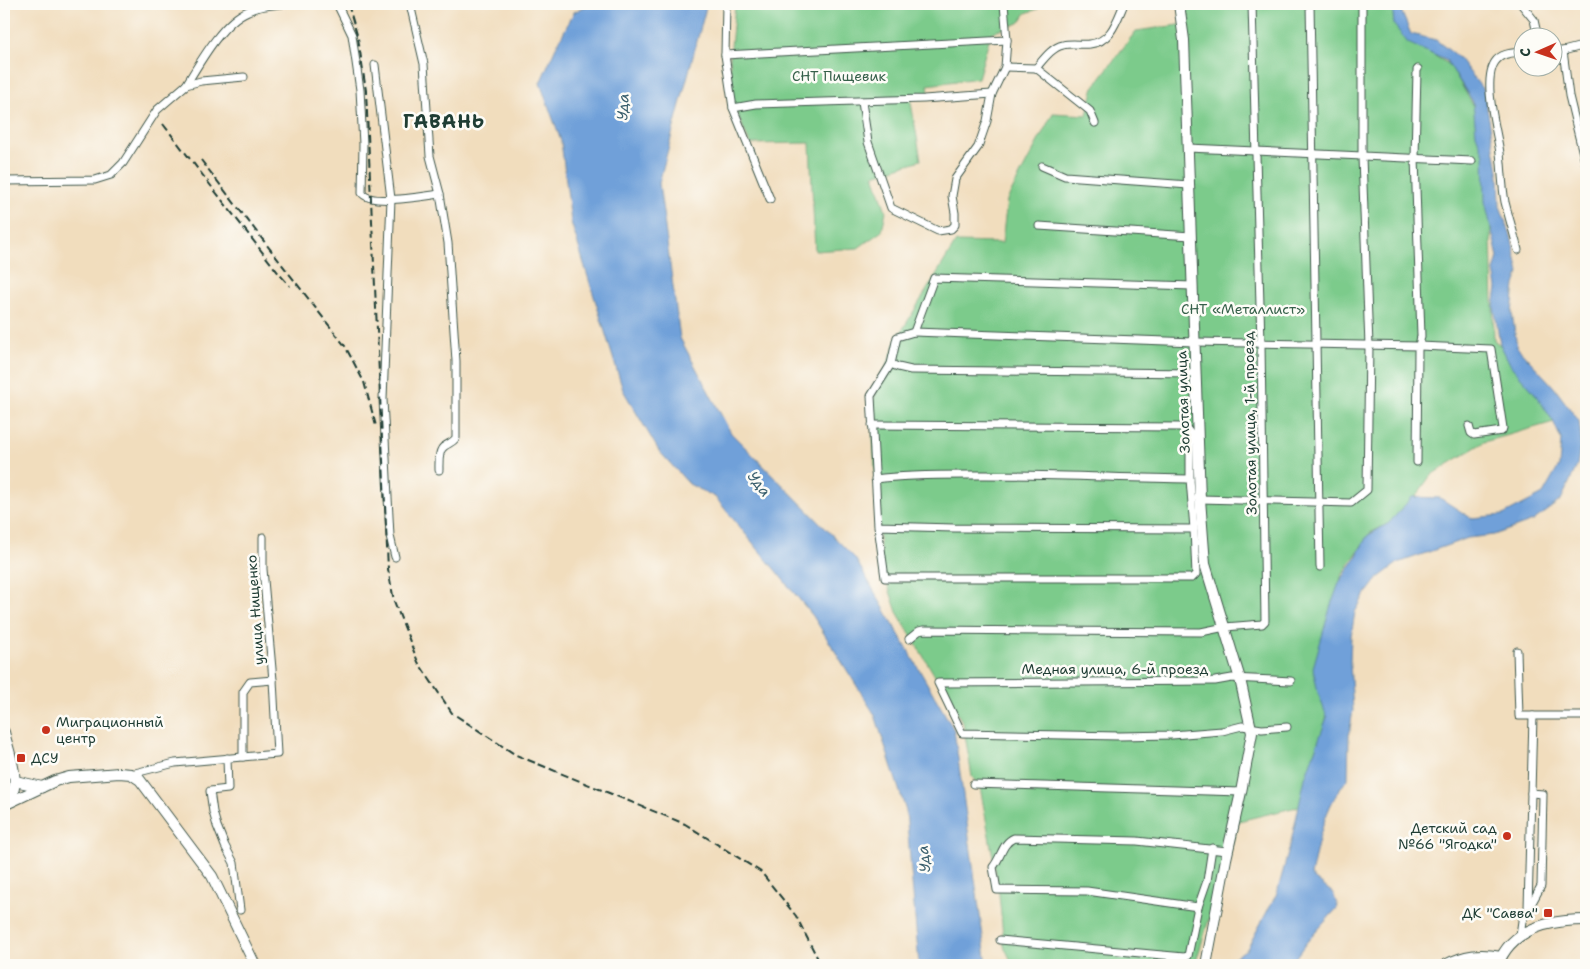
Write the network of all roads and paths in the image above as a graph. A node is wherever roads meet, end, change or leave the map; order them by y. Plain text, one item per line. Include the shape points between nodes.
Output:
1 (282, 4) edge
2 (336, 4) edge
3 (410, 4) edge
4 (1004, 4) edge
5 (1124, 4) edge
6 (1179, 4) edge
7 (1252, 4) edge
8 (1310, 4) edge
9 (1362, 4) edge
10 (1521, 4) edge
11 (727, 5) edge
12 (1536, 28) edge
13 (1008, 40) junction
14 (1586, 45) edge
15 (1563, 52) joint
16 (1512, 53) edge
17 (725, 55) junction
18 (375, 65) dead end
19 (1005, 67) junction
20 (1036, 68) junction
21 (1418, 70) dead end
22 (244, 77) dead end
23 (186, 85) junction
24 (992, 94) junction
25 (862, 102) junction
26 (733, 108) junction
27 (1095, 123) dead end
28 (1188, 148) junction
29 (1256, 152) junction
30 (1314, 154) junction
31 (1362, 157) junction
32 (1415, 158) junction
33 (1472, 161) dead end
34 (1042, 166) dead end
35 (1586, 166) edge
36 (4, 181) edge
37 (1189, 185) junction
38 (440, 194) junction
39 (391, 199) junction
40 (770, 199) dead end
41 (1039, 226) dead end
42 (1191, 236) junction
43 (1518, 250) dead end
44 (1193, 286) junction
45 (914, 332) junction
46 (1195, 342) junction
47 (1261, 344) junction
48 (1317, 345) junction
49 (1369, 346) junction
50 (1419, 346) junction
51 (891, 364) junction
52 (1196, 373) junction
53 (872, 425) junction
54 (1469, 426) dead end
55 (1417, 462) dead end
56 (439, 470) dead end
57 (875, 479) junction
58 (1193, 482) junction
59 (1200, 499) junction
60 (1263, 501) junction
61 (1318, 502) junction
62 (878, 526) junction
63 (1194, 529) junction
64 (263, 537) dead end
65 (395, 557) dead end
66 (1320, 567) dead end
67 (1225, 628) junction
68 (910, 640) dead end
69 (1517, 651) dead end
70 (1240, 679) junction
71 (273, 680) junction
72 (1291, 681) dead end
73 (1533, 716) junction
74 (1586, 716) edge
75 (1287, 727) dead end
76 (1251, 728) junction
77 (4, 732) edge
78 (243, 757) junction
79 (227, 758) junction
80 (131, 774) junction
81 (11, 776) edge
82 (974, 784) dead end
83 (42, 786) junction
84 (1241, 792) junction
85 (1531, 793) junction
86 (7, 803) edge
87 (1212, 848) junction
88 (1227, 851) junction
89 (1198, 908) junction
90 (1528, 909) junction
91 (240, 910) dead end
92 (1586, 920) edge
93 (1520, 935) junction
94 (1000, 940) dead end
95 (1500, 961) edge
96 (255, 965) edge
97 (1206, 965) edge
98 (1445, 965) edge

1 - 23 street via 248,10 234,19 206,53
2 - 39 street via 352,35 360,90 362,193 370,199
3 - 38 street via 424,64 430,156
4 - 13 street
5 - 20 street via 1108,36 1097,43 1062,44
6 - 28 street, Золотая улица via 1184,40
7 - 29 street, Золотая улица, 1-й проезд
8 - 30 street
9 - 31 street
10 - 12 street via 1534,20
11 - 17 street
13 - 17 street
13 - 19 street
14 - 15 street
15 - 35 street via 1569,96
16 - 43 street via 1500,57 1494,64 1490,80 1505,201
17 - 26 street
18 - 39 street
19 - 20 street
19 - 24 street
20 - 27 street via 1090,111
21 - 32 street
22 - 23 street
23 - 36 street via 157,110 123,163 111,175 95,180
24 - 25 street
24 - 25 street via 978,147 955,179 952,196 955,225 938,231 891,208 868,142
25 - 26 street via 756,104
26 - 40 street
28 - 29 street
28 - 37 street, Золотая улица
29 - 30 street
29 - 47 street, Золотая улица, 1-й проезд
30 - 31 street
30 - 48 street
31 - 32 street
31 - 49 street
32 - 33 street
32 - 50 street via 1422,336
34 - 37 street via 1065,176
37 - 42 street, Золотая улица
38 - 39 street
38 - 56 street via 448,244 456,361 456,438 443,446
39 - 65 street via 383,399 390,536
41 - 42 street
42 - 44 street, Золотая улица
44 - 45 street via 934,278
44 - 46 street, Золотая улица
45 - 46 street
45 - 51 street via 897,337
46 - 47 street
46 - 52 street, Золотая улица
47 - 48 street
47 - 60 street, Золотая улица, 1-й проезд
48 - 49 street
48 - 61 street
49 - 50 street
49 - 61 street via 1367,490 1351,503
50 - 54 street via 1491,348 1503,428 1502,431 1474,435
50 - 55 street
51 - 52 street via 912,370
51 - 53 street via 871,396
52 - 58 street, Золотая улица
53 - 57 street
53 - 58 street via 1182,427 1190,434
57 - 58 street via 1057,474
57 - 62 street
58 - 59 street, Золотая улица
58 - 63 street
59 - 60 street
59 - 67 street, Золотая улица via 1205,564
60 - 61 street
60 - 67 street, Золотая улица, 1-й проезд via 1265,622
61 - 66 street
62 - 63 street
62 - 63 street via 885,578 1190,579 1196,574
64 - 71 street, улица Нищенко
67 - 68 street via 1201,632 923,630
67 - 70 street, Золотая улица
69 - 73 street via 1519,716
70 - 72 street, Медная улица, 6-й проезд
70 - 76 street, Золотая улица
70 - 76 street, Медная улица, 6-й проезд via 938,683 962,733 1120,736 1222,731 1242,726
71 - 78 street, улица Нищенко via 250,682 243,692
71 - 78 street, улица Нищенко via 277,754
73 - 74 street
73 - 85 street
75 - 76 street
76 - 84 street, Золотая улица via 1252,739
77 - 81 street
78 - 79 street, улица Нищенко
79 - 80 street, улица Нищенко via 175,763
79 - 91 street via 228,789 210,791 217,826 236,869
80 - 83 street via 69,778
80 - 96 street via 140,780 212,876
81 - 83 street
81 - 86 street via 15,792
82 - 84 street
83 - 86 street
84 - 88 street, Золотая улица
85 - 90 street
85 - 90 street via 1543,794 1541,886
87 - 88 street
87 - 89 street
87 - 89 street via 1137,841 1014,838 1006,843 993,867 997,890 1087,891
88 - 97 street, Золотая улица
89 - 94 street via 1188,956 1184,957
90 - 93 street
92 - 93 street via 1553,922
93 - 95 street
95 - 98 street via 1484,954 1467,956

